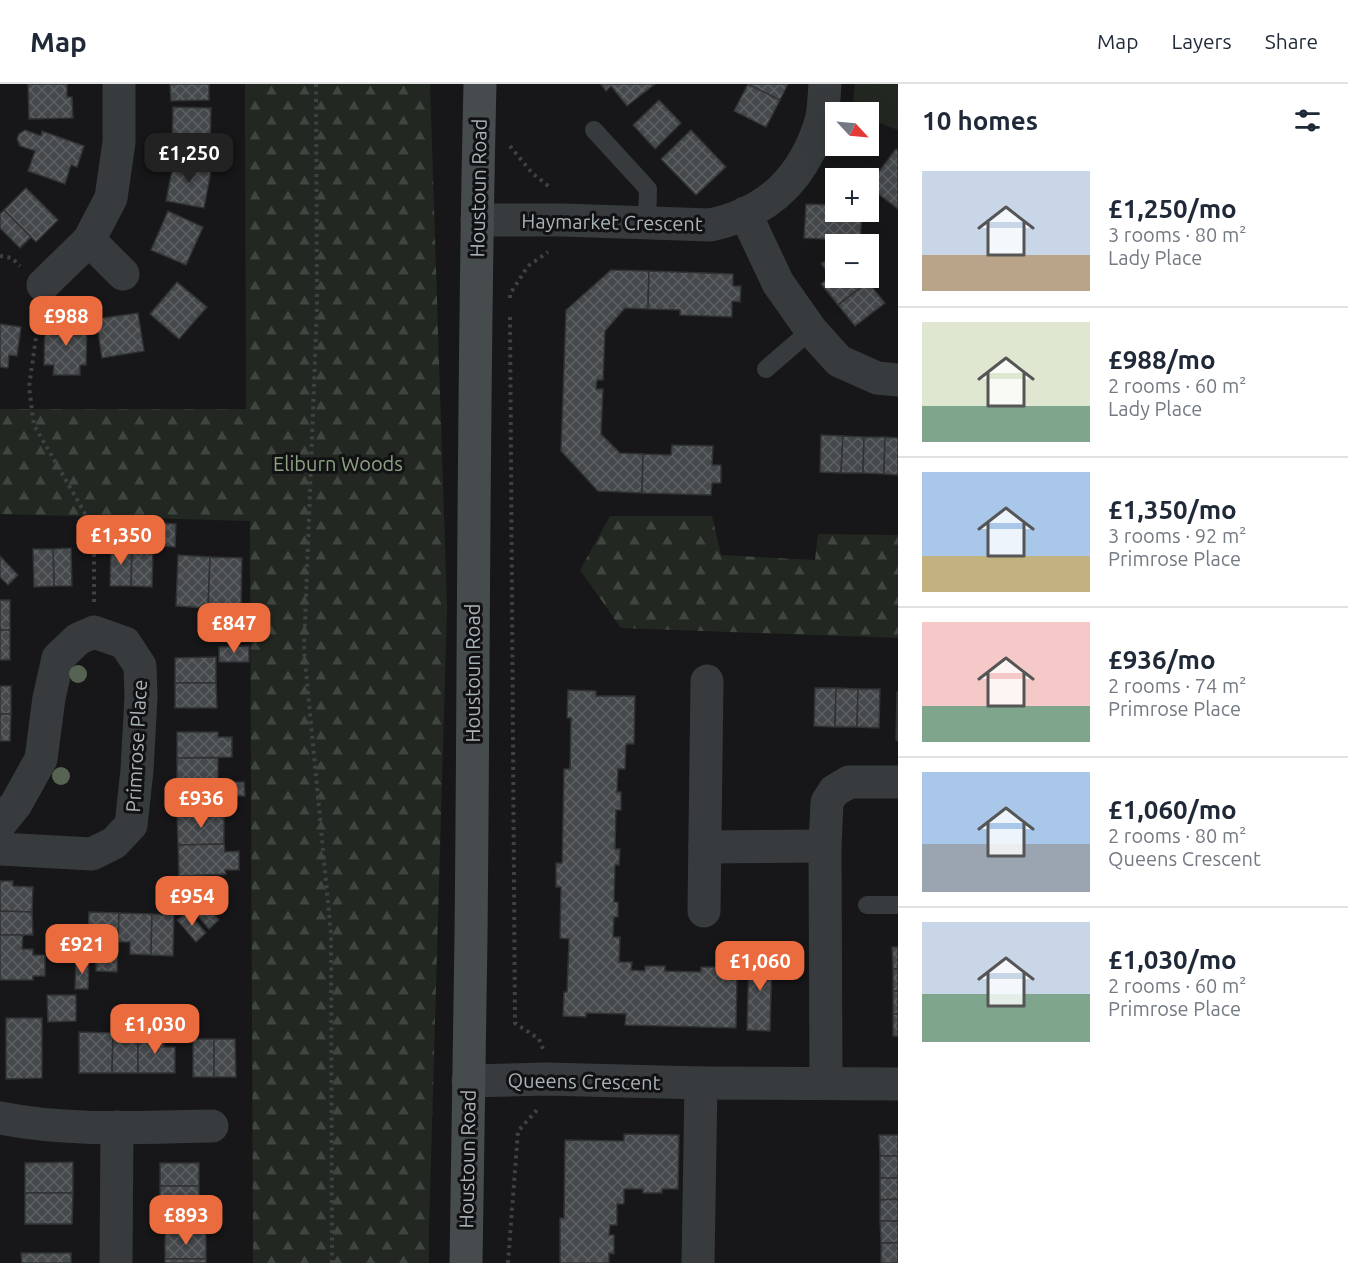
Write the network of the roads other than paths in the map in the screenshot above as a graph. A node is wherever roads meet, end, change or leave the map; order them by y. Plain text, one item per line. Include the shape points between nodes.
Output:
1 (119, 84) edge
2 (480, 84) edge
3 (825, 84) edge
4 (594, 130) dead end
5 (746, 213) junction
6 (477, 220) junction
7 (648, 223) junction
8 (88, 240) junction
9 (123, 274) dead end
10 (43, 285) road end
11 (811, 330) junction
12 (766, 369) dead end
13 (898, 380) edge
14 (707, 681) dead end
15 (898, 782) edge
16 (0, 824) edge
17 (825, 846) junction
18 (705, 847) junction
19 (0, 849) edge
20 (867, 905) dead end
21 (898, 905) edge
22 (704, 911) dead end
23 (468, 1081) junction
24 (701, 1083) junction
25 (826, 1083) junction
26 (898, 1084) edge
27 (0, 1118) edge
28 (212, 1126) dead end
29 (117, 1127) junction
30 (116, 1263) edge
31 (466, 1263) edge
32 (698, 1263) edge

1 - 8 street via 119,142 111,198
2 - 6 street, Houstoun Road
3 - 5 street, Haymarket Crescent via 822,119 806,160 779,193
4 - 7 lane via 648,189
5 - 7 street, Haymarket Crescent via 710,225
5 - 11 street via 778,283
6 - 7 street, Haymarket Crescent
6 - 23 street, Houstoun Road
8 - 9 street
8 - 10 street
11 - 12 lane
11 - 13 street via 839,361 877,378
14 - 18 street
15 - 17 street via 849,782 834,791 827,802
16 - 19 street, Primrose Place via 41,759 58,658 78,639 94,632 125,643 140,666 138,759 131,825 114,843 92,854
17 - 18 street
17 - 25 street
18 - 22 street
20 - 21 lane
23 - 24 street, Queens Crescent
23 - 31 street, Houstoun Road
24 - 25 street, Queens Crescent
24 - 32 street
25 - 26 street, Queens Crescent
27 - 29 street via 28,1124
28 - 29 street
29 - 30 street

